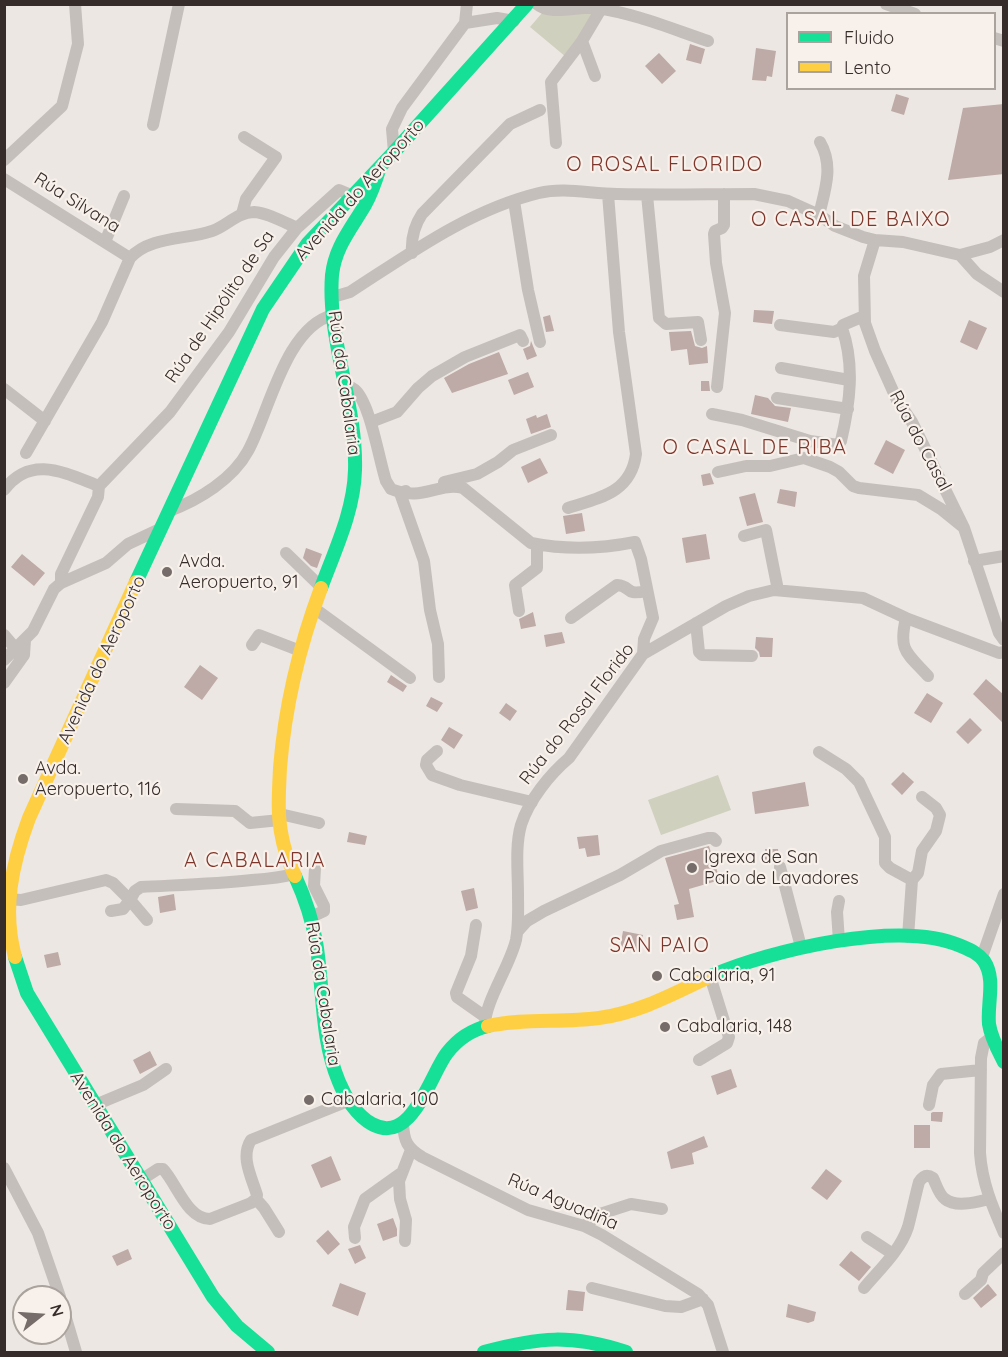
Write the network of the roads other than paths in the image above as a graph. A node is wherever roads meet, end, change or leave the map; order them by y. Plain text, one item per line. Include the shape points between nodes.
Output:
1 (75, 4) edge
2 (179, 4) edge
3 (467, 4) edge
4 (527, 4) edge
5 (537, 4) edge
6 (886, 4) edge
7 (603, 7) edge
8 (909, 12) edge
9 (514, 21) junction
10 (465, 23) junction
11 (708, 40) dead end
12 (582, 41) junction
13 (595, 76) dead end
14 (540, 110) dead end
15 (153, 125) dead end
16 (244, 137) dead end
17 (820, 142) dead end
18 (556, 143) dead end
19 (394, 152) junction
20 (4, 160) edge
21 (380, 167) junction
22 (4, 179) edge
23 (608, 194) junction
24 (724, 194) junction
25 (351, 195) junction
26 (647, 195) junction
27 (124, 196) dead end
28 (514, 201) junction
29 (242, 214) junction
30 (819, 215) junction
31 (297, 228) junction
32 (875, 240) junction
33 (1004, 240) edge
34 (105, 242) junction
35 (412, 253) junction
36 (960, 255) junction
37 (130, 258) junction
38 (1004, 292) edge
39 (333, 297) junction
40 (333, 315) junction
41 (864, 316) junction
42 (780, 325) dead end
43 (842, 328) junction
44 (701, 340) dead end
45 (523, 341) dead end
46 (540, 342) dead end
47 (781, 368) dead end
48 (849, 380) junction
49 (346, 385) junction
50 (717, 387) dead end
51 (4, 389) edge
52 (777, 398) dead end
53 (848, 409) junction
54 (712, 414) dead end
55 (45, 421) junction
56 (371, 422) junction
57 (550, 435) dead end
58 (26, 453) dead end
59 (718, 472) dead end
60 (99, 486) junction
61 (4, 490) edge
62 (400, 493) junction
63 (568, 508) dead end
64 (170, 511) junction
65 (162, 528) junction
66 (964, 528) junction
67 (744, 536) dead end
68 (537, 544) junction
69 (286, 553) dead end
70 (1004, 556) edge
71 (974, 561) junction
72 (62, 583) junction
73 (321, 586) junction
74 (646, 591) junction
75 (778, 591) junction
76 (314, 608) junction
77 (519, 611) dead end
78 (570, 618) dead end
79 (906, 618) junction
80 (696, 623) junction
81 (4, 635) edge
82 (25, 640) junction
83 (1004, 640) edge
84 (252, 645) dead end
85 (16, 649) junction
86 (298, 650) junction
87 (1004, 652) edge
88 (643, 654) junction
89 (752, 656) dead end
90 (4, 660) edge
91 (928, 676) dead end
92 (439, 677) dead end
93 (410, 678) dead end
94 (4, 683) edge
95 (437, 751) dead end
96 (819, 752) dead end
97 (922, 797) dead end
98 (532, 802) junction
99 (176, 809) dead end
100 (280, 817) junction
101 (319, 823) dead end
102 (716, 841) dead end
103 (780, 867) dead end
104 (315, 868) dead end
105 (294, 874) junction
106 (912, 880) junction
107 (1004, 894) edge
108 (8, 899) junction
109 (130, 900) junction
110 (839, 901) dead end
111 (111, 911) dead end
112 (311, 917) junction
113 (147, 920) dead end
114 (476, 925) dead end
115 (517, 932) junction
116 (908, 937) junction
117 (839, 941) junction
118 (801, 947) junction
119 (982, 957) junction
120 (711, 976) junction
121 (997, 991) edge
122 (485, 1021) junction
123 (992, 1037) junction
124 (699, 1060) dead end
125 (1004, 1062) edge
126 (166, 1069) dead end
127 (981, 1070) junction
128 (348, 1101) junction
129 (95, 1105) junction
130 (929, 1105) dead end
131 (403, 1124) junction
132 (411, 1150) junction
133 (4, 1168) edge
134 (400, 1174) junction
135 (141, 1179) junction
136 (256, 1199) junction
137 (989, 1199) junction
138 (662, 1209) dead end
139 (584, 1226) junction
140 (279, 1232) dead end
141 (1004, 1233) edge
142 (867, 1237) dead end
143 (355, 1238) dead end
144 (405, 1241) dead end
145 (1004, 1253) edge
146 (893, 1254) junction
147 (56, 1285) edge
148 (592, 1288) dead end
149 (864, 1288) dead end
150 (965, 1294) dead end
151 (703, 1299) junction
152 (268, 1353) edge
153 (484, 1353) edge
154 (626, 1353) edge
155 (723, 1353) edge

1 - 20 street via 78,44 62,106
2 - 15 street
3 - 10 street
4 - 9 street, Avenida do Aeroporto
5 - 7 street via 546,10
6 - 8 street
7 - 11 street
7 - 12 street
9 - 10 street via 497,18
9 - 19 street, Avenida do Aeroporto
10 - 19 street via 402,108 392,129
12 - 13 street
12 - 18 street via 551,82
14 - 35 street via 510,124 422,214 415,224
16 - 29 street via 276,157 246,199
17 - 30 street via 828,173
19 - 21 street, Avenida do Aeroporto
21 - 25 street, Avenida do Aeroporto
21 - 39 street, Rúa da Cabalaria via 375,186 338,248
22 - 34 street, Rúa Silvana
23 - 26 street
23 - 28 street via 558,190
23 - 63 street via 636,454 632,469 617,490
24 - 26 street
24 - 30 street via 771,196
24 - 50 street via 724,225 714,234 725,313
25 - 31 street, Rúa de Hipólito de Sa via 339,190
25 - 64 street, Avenida do Aeroporto via 308,243 263,309
26 - 44 street via 659,318 666,324 698,322
27 - 34 street
28 - 35 street via 457,225
28 - 46 street
29 - 31 street via 263,214
29 - 37 street via 213,231 138,250
30 - 32 street via 835,226
31 - 60 street, Rúa de Hipólito de Sa via 274,256 229,332 170,412
32 - 36 street
32 - 41 street, Rúa do Casal via 864,276
33 - 36 street
34 - 37 street, Rúa Silvana
35 - 39 street via 350,292
36 - 38 street via 977,274
37 - 55 street via 102,322
39 - 40 street, Rúa da Cabalaria
40 - 49 street, Rúa da Cabalaria
40 - 64 street via 308,329 284,363 252,444 235,468 195,500
41 - 43 street
41 - 66 street, Rúa do Casal via 897,400 912,422
42 - 43 street via 834,332
43 - 48 street via 850,356
45 - 56 street via 520,335 465,357 425,382 397,412
47 - 48 street
48 - 53 street
49 - 56 street via 354,388
49 - 73 street, Rúa da Cabalaria via 354,444 354,491
51 - 55 street
52 - 53 street
53 - 54 street via 838,445
55 - 58 street
56 - 62 street via 386,481
57 - 62 street via 513,450 477,474
59 - 66 street via 810,459 839,472 853,486 918,495
60 - 61 street via 40,468 23,473
60 - 72 street, Rúa de Hipólito de Sa via 98,497 61,574
62 - 68 street via 413,495 455,486 463,488 518,534
62 - 92 street via 424,561 438,644
64 - 65 street, Avenida do Aeroporto
65 - 72 street via 128,544 100,566
65 - 108 street, Avenida do Aeroporto via 29,818 12,866
66 - 71 street, Rúa do Casal
67 - 75 street via 766,530
68 - 74 street via 599,549 635,542
68 - 77 street via 537,568 515,585
69 - 73 street
70 - 71 street
71 - 83 street, Rúa do Casal
72 - 82 street via 54,589
73 - 76 street, Rúa da Cabalaria
74 - 78 street via 635,593 617,585
74 - 88 street via 653,618
75 - 79 street, Rúa do Rosal Florido via 863,598
75 - 80 street, Rúa do Rosal Florido via 748,596
76 - 86 street, Rúa da Cabalaria
76 - 93 street
79 - 87 street, Rúa do Rosal Florido
79 - 91 street via 902,633 904,651
80 - 88 street, Rúa do Rosal Florido
80 - 89 street via 702,655
81 - 85 street
82 - 85 street
82 - 94 street via 24,655
84 - 86 street via 259,635
85 - 90 street
86 - 100 street, Rúa da Cabalaria via 285,718
88 - 98 street, Rúa do Rosal Florido via 569,758
95 - 98 street via 427,760 432,775
96 - 106 street via 859,782 885,837 885,863
97 - 106 street via 940,815
98 - 115 street, Rúa do Rosal Florido via 521,825 518,848
99 - 100 street via 235,811 250,823
100 - 101 street
100 - 105 street, Rúa da Cabalaria via 282,839
102 - 115 street via 708,838 661,851 544,911
103 - 118 street
104 - 112 street via 314,886 324,910
105 - 109 street via 239,882 141,887
105 - 112 street, Rúa da Cabalaria
106 - 116 street
107 - 119 street
108 - 109 street via 21,900 106,880
108 - 129 street, Avenida do Aeroporto via 8,933 27,993
109 - 111 street via 123,909
109 - 113 street
110 - 117 street
112 - 128 street, Rúa da Cabalaria via 328,1055
114 - 122 street via 471,956 456,993
115 - 122 street, Rúa do Rosal Florido
116 - 117 street
116 - 119 street via 948,942
117 - 118 street
118 - 120 street
119 - 121 street
120 - 122 street via 621,1014 507,1023
120 - 124 street via 729,1037 727,1043
121 - 123 street via 989,1022
122 - 131 street via 449,1050 417,1108
123 - 125 street
123 - 127 street via 984,1043
126 - 129 street via 143,1085
127 - 130 street via 941,1074 933,1085
127 - 137 street via 980,1153
128 - 131 street, Rúa da Cabalaria via 375,1126
128 - 136 street via 250,1140 246,1159
129 - 135 street, Avenida do Aeroporto
131 - 132 street via 404,1142
132 - 134 street
132 - 139 street, Rúa Aguadiña via 528,1210
133 - 147 street via 38,1233
134 - 143 street via 365,1199 354,1227
134 - 144 street
135 - 136 street via 164,1169 196,1216 204,1219
135 - 152 street, Avenida do Aeroporto via 225,1312
136 - 140 street
137 - 141 street
137 - 146 street via 950,1202 942,1196 933,1178 924,1176 907,1228
138 - 139 street via 631,1204 600,1214
139 - 151 street, Rúa Aguadiña
142 - 146 street
145 - 150 street
146 - 149 street
148 - 151 street via 665,1306 681,1307
151 - 155 street
153 - 154 street via 533,1340 565,1338 598,1342

